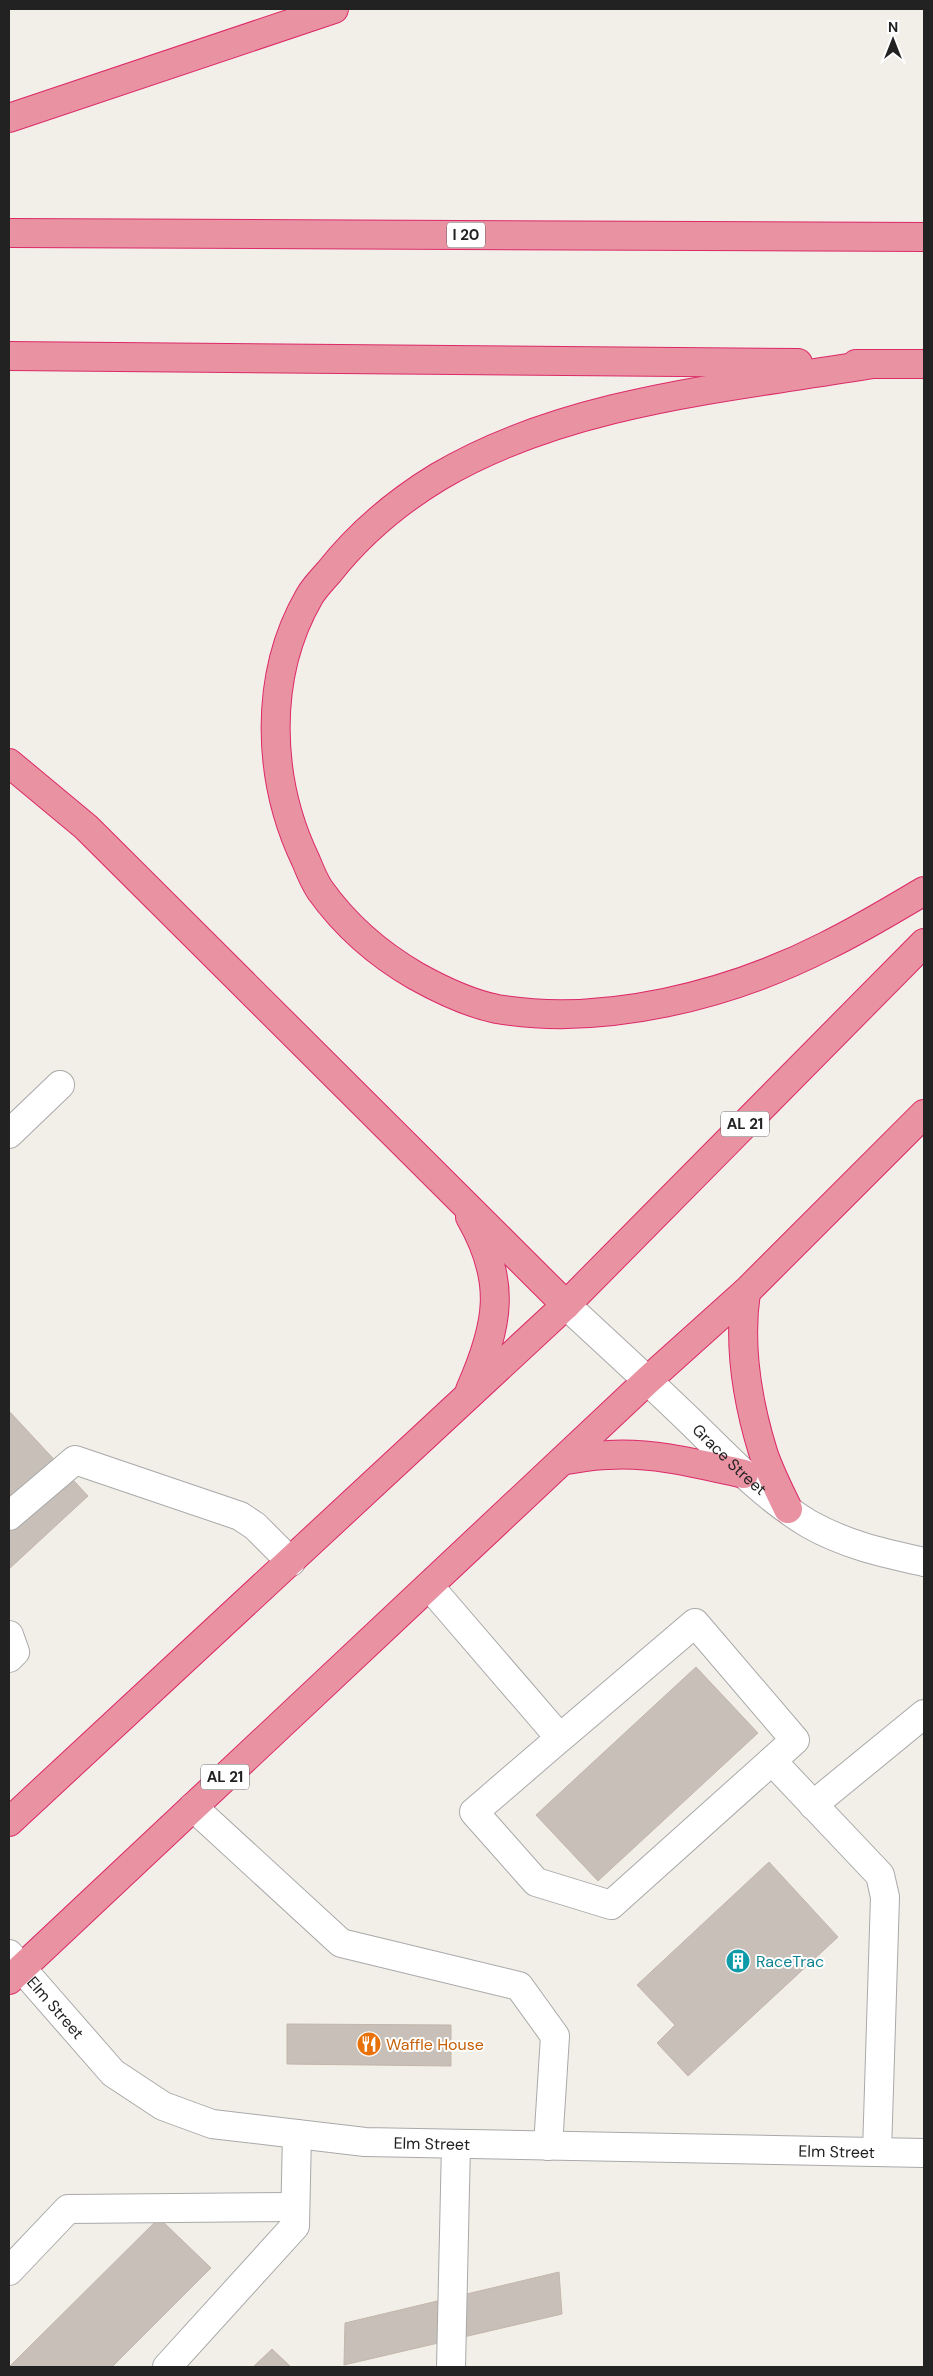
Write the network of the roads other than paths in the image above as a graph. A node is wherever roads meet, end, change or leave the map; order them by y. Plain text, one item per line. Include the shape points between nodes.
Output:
1 (334, 9) edge
2 (9, 118) edge
3 (9, 233) edge
4 (924, 237) edge
5 (9, 356) edge
6 (873, 364) junction
7 (924, 364) edge
8 (9, 763) edge
9 (924, 891) edge
10 (924, 943) edge
11 (60, 1085) dead end
12 (924, 1114) edge
13 (9, 1134) edge
14 (457, 1194) junction
15 (746, 1292) junction
16 (566, 1305) junction
17 (648, 1380) junction
18 (466, 1397) junction
19 (566, 1460) junction
20 (744, 1474) junction
21 (788, 1509) junction
22 (9, 1516) edge
23 (291, 1562) junction
24 (924, 1562) edge
25 (430, 1587) junction
26 (9, 1636) edge
27 (9, 1658) edge
28 (924, 1714) edge
29 (560, 1738) junction
30 (772, 1761) junction
31 (813, 1805) junction
32 (192, 1808) junction
33 (9, 1822) edge
34 (13, 1967) edge
35 (297, 2134) junction
36 (456, 2144) junction
37 (548, 2146) junction
38 (877, 2152) junction
39 (924, 2153) edge
40 (296, 2208) junction
41 (9, 2271) edge
42 (167, 2367) edge
43 (451, 2367) edge

1 - 2 highway
3 - 4 highway, I 20
5 - 6 highway
6 - 7 highway
6 - 9 highway via 654,400 552,425 437,477 386,514 346,550 310,595 290,640 278,689 274,740 281,792 296,842 319,888 352,929 396,964 448,994 494,1008 547,1015 612,1011 680,1000 747,979 824,948
8 - 14 highway via 86,826
10 - 16 highway, AL 21
11 - 13 street
12 - 15 highway, AL 21
14 - 16 highway
14 - 18 highway via 481,1237 496,1295 495,1317 488,1343
15 - 17 highway, AL 21
15 - 21 highway via 742,1320 748,1395 763,1453
16 - 17 street, Grace Street
16 - 18 highway, AL 21
17 - 19 highway, AL 21
17 - 20 street, Grace Street
18 - 23 highway, AL 21
19 - 20 highway via 608,1454 640,1455 693,1462
19 - 25 highway, AL 21
20 - 21 street, Grace Street
21 - 24 street, Grace Street via 810,1524 865,1549
22 - 23 street via 75,1460 240,1516 255,1526
23 - 33 highway, AL 21
25 - 29 street
25 - 32 highway, AL 21
26 - 27 street via 15,1652
28 - 31 street
29 - 30 street via 695,1623 795,1740
29 - 30 street via 474,1812 536,1882 611,1905
30 - 31 street
31 - 38 street via 880,1875 884,1897
32 - 34 highway, AL 21
32 - 37 street via 341,1943 519,1986 555,2036
34 - 35 street, Elm Street via 113,2073 163,2106 212,2124
35 - 36 street, Elm Street via 365,2142
35 - 40 street
36 - 37 street, Elm Street
36 - 43 street
37 - 38 street, Elm Street
38 - 39 street, Elm Street
40 - 41 street via 68,2209
40 - 42 street via 295,2226

